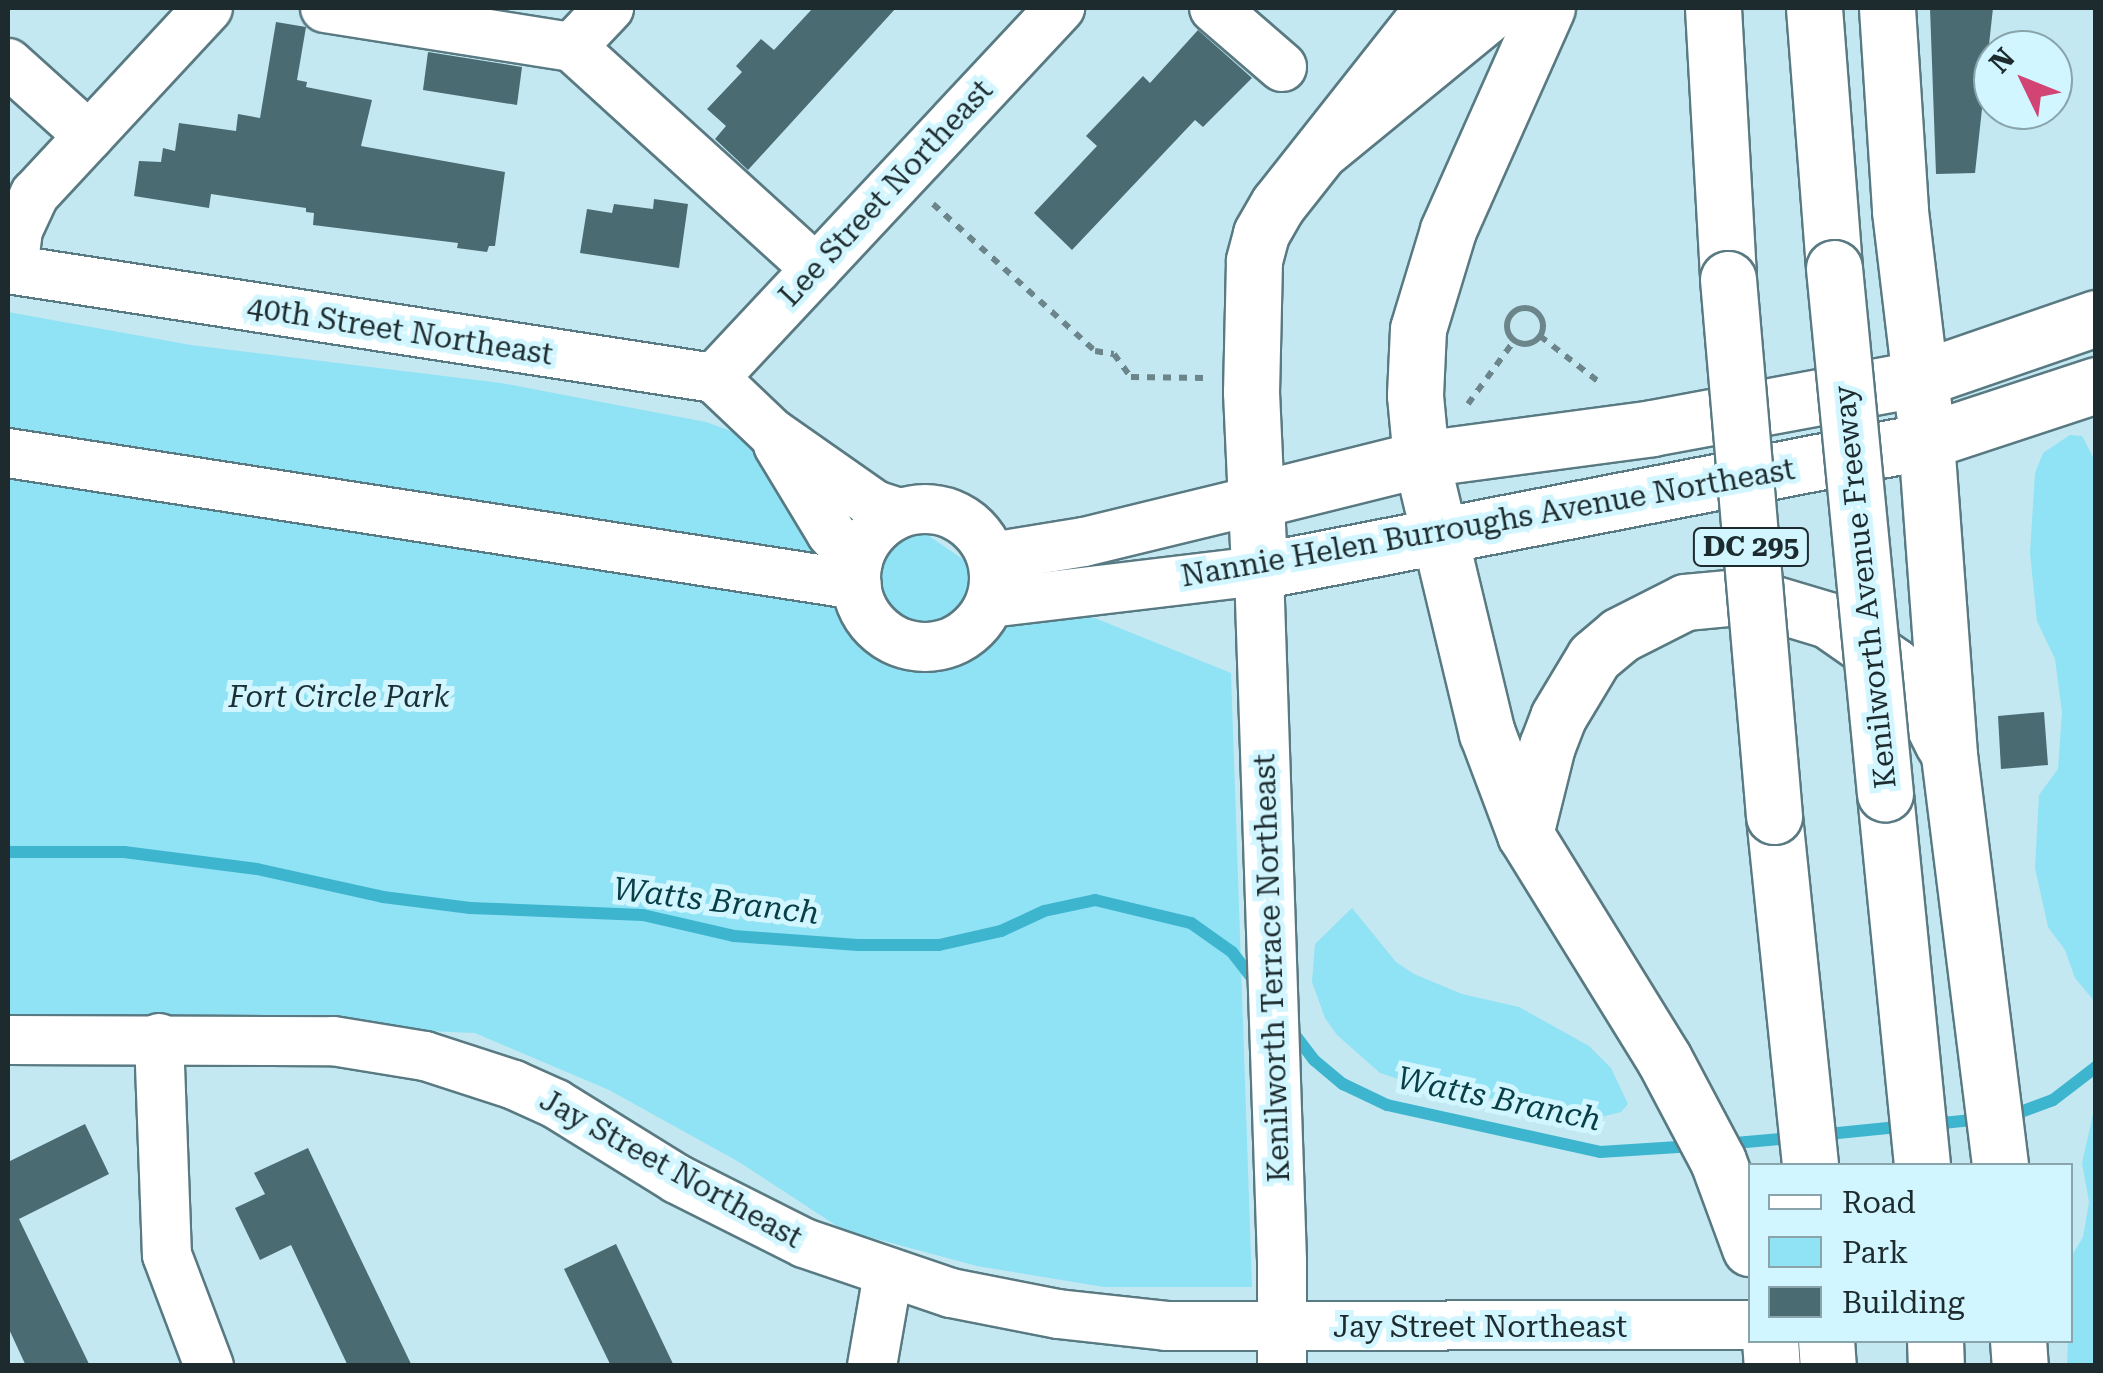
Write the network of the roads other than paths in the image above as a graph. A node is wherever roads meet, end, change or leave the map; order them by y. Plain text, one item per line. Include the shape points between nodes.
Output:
1 (208, 8) edge
2 (325, 8) edge
3 (609, 8) edge
4 (1060, 8) edge
5 (1214, 8) edge
6 (1433, 8) edge
7 (1494, 8) edge
8 (1547, 8) edge
9 (1713, 8) edge
10 (1814, 8) edge
11 (1887, 8) edge
12 (572, 47) junction
13 (8, 63) edge
14 (1282, 67) dead end
15 (88, 136) junction
16 (1324, 148) junction
17 (816, 269) junction
18 (10, 270) edge
19 (2096, 318) edge
20 (714, 378) junction
21 (1922, 378) junction
22 (2096, 385) edge
23 (772, 433) junction
24 (1926, 441) junction
25 (8, 453) edge
26 (1421, 459) junction
27 (1256, 500) junction
28 (900, 513) junction
29 (1439, 535) junction
30 (1260, 572) junction
31 (857, 574) junction
32 (991, 580) junction
33 (1949, 756) junction
34 (1525, 834) junction
35 (160, 1038) junction
36 (8, 1040) edge
37 (1810, 1163) edge
38 (1922, 1163) edge
39 (2000, 1163) edge
40 (1746, 1235) edge
41 (888, 1274) junction
42 (1748, 1325) edge
43 (1281, 1346) edge
44 (209, 1366) edge
45 (872, 1366) edge

1 - 15 street
2 - 12 street
3 - 12 street
4 - 17 street, Lee Street Northeast
5 - 14 street
6 - 16 main road
7 - 16 main road
8 - 26 main road via 1448,230 1418,329
9 - 37 main road, DC 295, bridge via 1728,278
10 - 38 main road, Kenilworth Avenue Freeway, bridge
11 - 21 main road via 1902,228
12 - 17 street
13 - 15 street
15 - 18 street via 28,205
16 - 27 main road via 1278,204 1254,261
17 - 20 street, Lee Street Northeast
18 - 20 street, 40th Street Northeast
19 - 21 main road, Nannie Helen Burroughs Avenue Northeast
20 - 23 street
21 - 24 main road
21 - 26 main road, Nannie Helen Burroughs Avenue Northeast via 1652,428
22 - 24 main road, Nannie Helen Burroughs Avenue Northeast
23 - 28 street via 875,505
23 - 31 street
24 - 29 main road, Nannie Helen Burroughs Avenue Northeast
24 - 33 main road
25 - 31 street
26 - 27 main road, Nannie Helen Burroughs Avenue Northeast
26 - 29 main road
27 - 30 main road
27 - 32 street, Nannie Helen Burroughs Avenue Northeast via 1084,542
28 - 31 street via 866,542
28 - 32 street via 933,510 964,521 982,536
29 - 30 main road, Nannie Helen Burroughs Avenue Northeast
29 - 34 main road via 1487,733
30 - 32 street, Nannie Helen Burroughs Avenue Northeast
30 - 43 street, Kenilworth Terrace Northeast
31 - 32 street via 862,607 875,625 915,646 960,638 978,623
33 - 34 main road via 1894,666 1828,620 1748,596 1685,602 1620,635 1594,658 1558,717
33 - 39 main road
34 - 40 main road via 1664,1058 1718,1161
35 - 36 street, Jay Street Northeast
35 - 41 street, Jay Street Northeast via 333,1041 470,1069 556,1104 760,1224
35 - 44 street via 166,1254
41 - 43 street, Jay Street Northeast via 1004,1305
41 - 45 street
42 - 43 street, Jay Street Northeast

